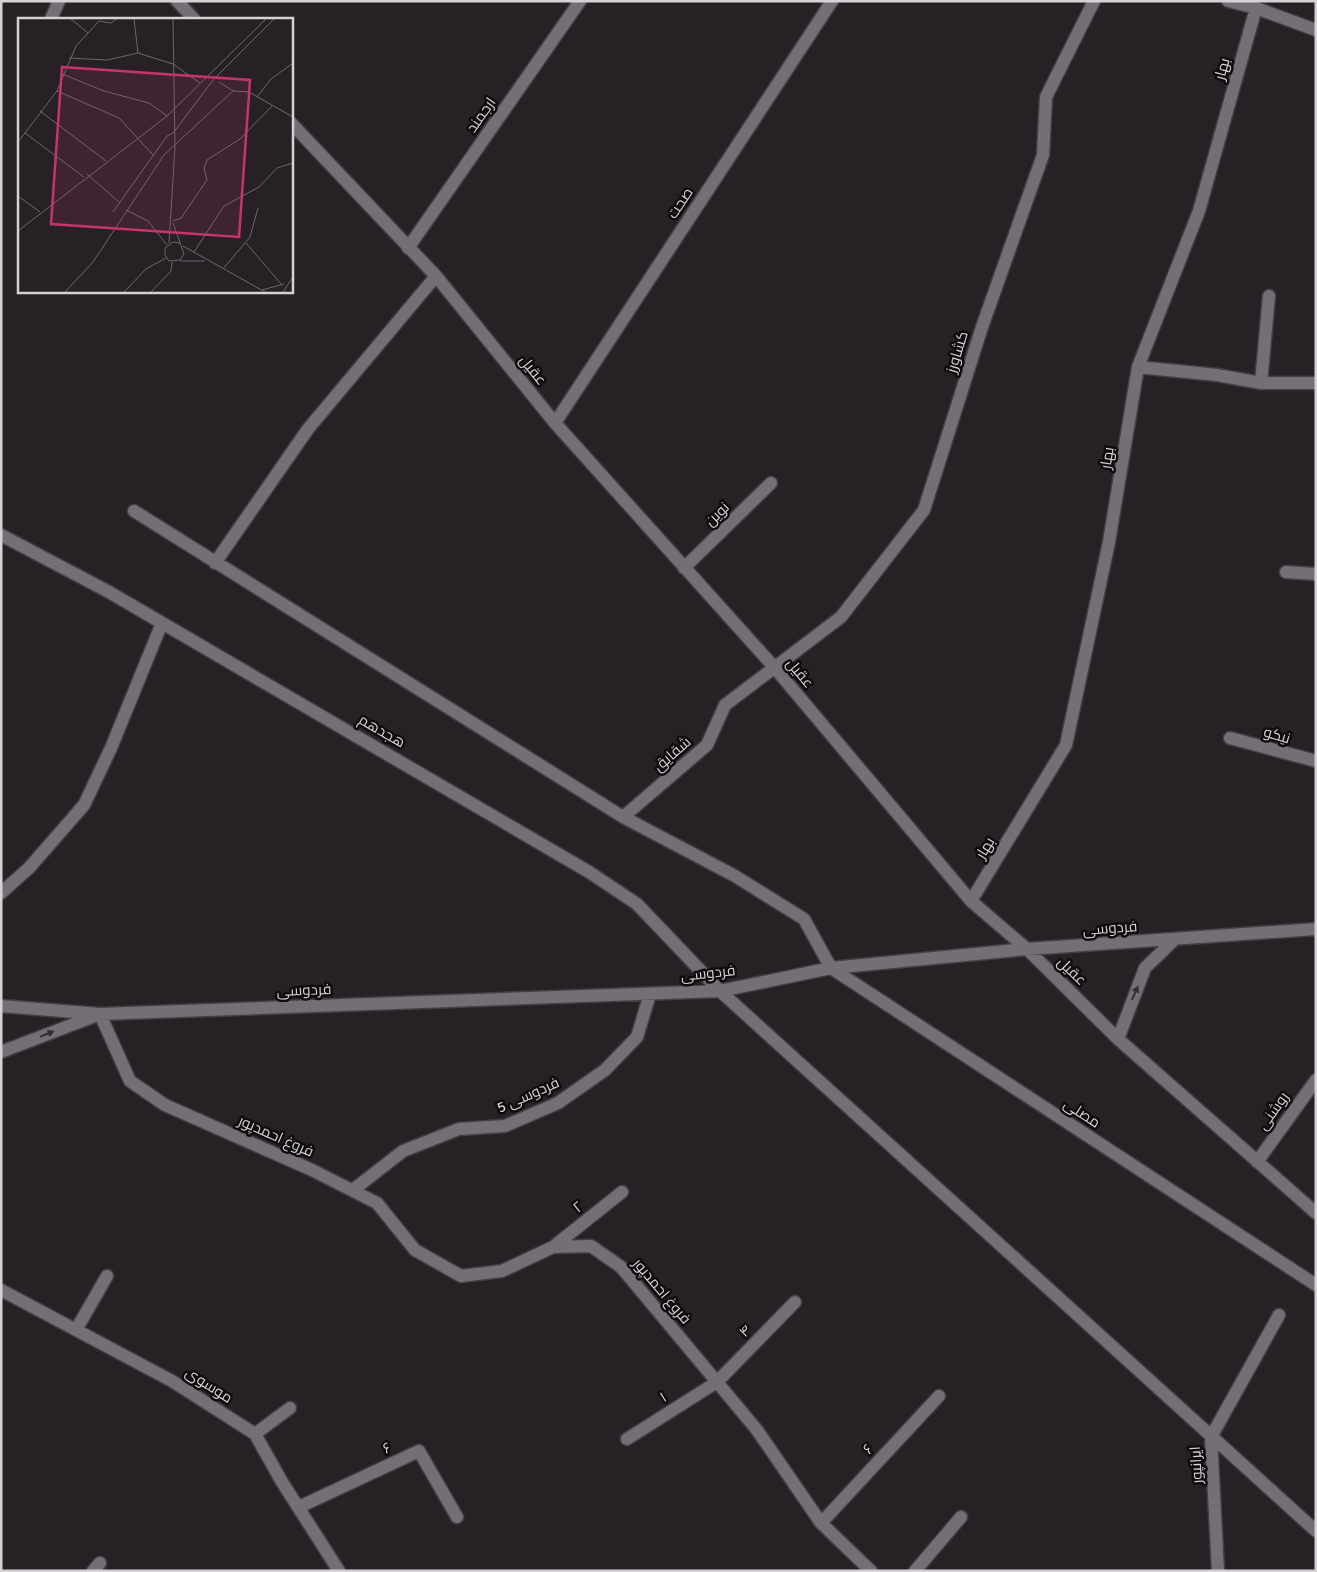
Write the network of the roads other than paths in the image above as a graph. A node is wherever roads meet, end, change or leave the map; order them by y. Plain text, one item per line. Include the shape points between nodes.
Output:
1 (59, 1) edge
2 (178, 1) edge
3 (580, 1) edge
4 (832, 1) edge
5 (1094, 1) edge
6 (1228, 1) edge
7 (1256, 8) junction
8 (51, 18) edge
9 (193, 18) edge
10 (1316, 30) edge
11 (292, 124) edge
12 (408, 248) junction
13 (436, 276) junction
14 (1269, 296) dead end
15 (1138, 367) junction
16 (1261, 383) junction
17 (1316, 383) edge
18 (555, 423) junction
19 (771, 483) dead end
20 (134, 511) dead end
21 (1, 535) edge
22 (216, 563) junction
23 (684, 568) junction
24 (1286, 572) dead end
25 (1316, 574) edge
26 (162, 623) junction
27 (774, 667) junction
28 (1230, 738) dead end
29 (1316, 761) edge
30 (623, 818) junction
31 (1, 893) edge
32 (971, 901) junction
33 (1316, 929) edge
34 (1176, 940) junction
35 (1027, 949) junction
36 (831, 968) junction
37 (720, 991) junction
38 (650, 994) junction
39 (1, 1006) edge
40 (100, 1014) junction
41 (1118, 1039) junction
42 (1, 1052) edge
43 (1316, 1080) edge
44 (1257, 1162) junction
45 (353, 1190) junction
46 (622, 1192) dead end
47 (1316, 1213) edge
48 (553, 1247) junction
49 (107, 1276) dead end
50 (1316, 1286) edge
51 (1, 1290) edge
52 (796, 1302) dead end
53 (1279, 1315) dead end
54 (76, 1330) junction
55 (717, 1382) junction
56 (939, 1396) dead end
57 (290, 1408) dead end
58 (255, 1434) junction
59 (1211, 1437) junction
60 (627, 1439) dead end
61 (299, 1507) junction
62 (961, 1517) dead end
63 (457, 1518) dead end
64 (821, 1523) junction
65 (1316, 1531) edge
66 (339, 1571) edge
67 (871, 1571) edge
68 (915, 1571) edge
69 (1218, 1571) edge

1 - 8 street
2 - 9 street
3 - 12 street, ارجمند
4 - 18 street, صحت
5 - 27 street, کشاورز via 1046,97 1043,155 982,327 924,510 841,617
6 - 7 street
7 - 10 street
7 - 15 street, بهار via 1199,211
11 - 12 street, عقیل
12 - 13 street, عقیل
13 - 18 street, عقیل
13 - 22 street via 308,429
14 - 16 street
15 - 16 street
15 - 32 street, بهار via 1110,542 1066,745
16 - 17 street
18 - 23 street, عقیل
19 - 23 street, نوین
20 - 22 street
21 - 26 street, هجدهم
22 - 30 street
23 - 27 street, عقیل
24 - 25 street
26 - 31 street via 84,805 29,868
26 - 37 street, هجدهم via 589,872 637,904
27 - 30 street, شقایق via 725,705 707,745
27 - 32 street, عقیل
28 - 29 street, نیکو
30 - 36 street via 735,876 804,919
32 - 35 street, عقیل
33 - 34 street, فردوسی
34 - 35 street, فردوسی
41 -> 34 street via 1145,968
35 - 36 street, فردوسی
35 - 41 street, عقیل
36 - 37 street, فردوسی
36 - 50 street, مصلی
37 - 38 street, فردوسی
37 - 59 street, هجدهم
38 - 40 street, فردوسی
38 - 45 street, 5 فردوسی via 637,1037 605,1070 558,1103 505,1126 459,1128 411,1148
39 - 40 street
42 -> 40 street
40 - 45 street, فروغ احمدپور via 130,1081 165,1105
41 - 44 street, عقیل
43 - 44 street, روشنی
44 - 47 street, عقیل
45 - 48 street, فروغ احمدپور via 377,1203 416,1250 461,1276 502,1271
46 - 48 street, ۲
48 - 55 street, فروغ احمدپور via 591,1246 621,1267
49 - 54 street
51 - 54 street, موسوی
52 - 55 street, ۴
53 - 59 street, ایرانپور
54 - 58 street, موسوی via 172,1381
55 - 60 street, ۱
55 - 64 street, فروغ احمدپور via 757,1430
56 - 64 street, ۶
57 - 58 street
58 - 61 street, موسوی
59 - 65 street, هجدهم
59 - 69 street, ایرانپور
61 - 63 street, ۶ via 419,1451
61 - 66 street, موسوی
62 - 68 street
64 - 67 street, فروغ احمدپور

